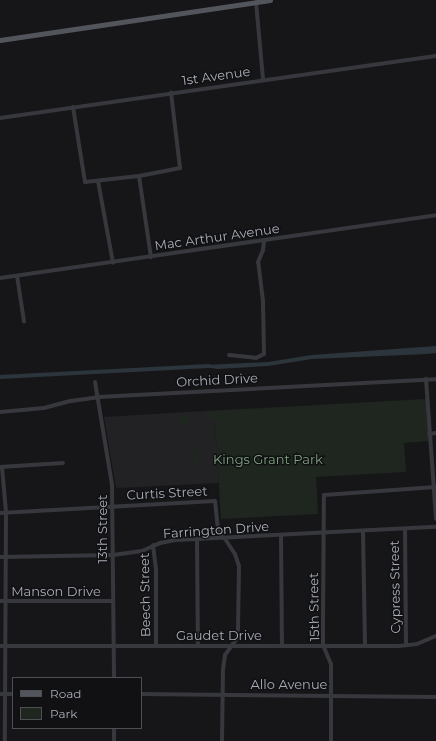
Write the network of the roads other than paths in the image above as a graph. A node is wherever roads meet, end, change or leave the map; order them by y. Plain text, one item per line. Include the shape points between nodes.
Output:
1 (270, 0) edge
2 (256, 2) junction
3 (0, 40) edge
4 (436, 56) edge
5 (263, 80) junction
6 (171, 93) junction
7 (73, 107) junction
8 (0, 118) edge
9 (139, 176) junction
10 (98, 181) junction
11 (436, 216) edge
12 (264, 241) junction
13 (151, 257) junction
14 (113, 262) junction
15 (17, 276) junction
16 (0, 278) edge
17 (24, 321) dead end
18 (229, 355) dead end
19 (426, 379) junction
20 (436, 379) edge
21 (95, 382) dead end
22 (98, 398) junction
23 (0, 412) edge
24 (436, 433) edge
25 (429, 434) junction
26 (63, 463) dead end
27 (1, 467) edge
28 (434, 487) edge
29 (113, 506) junction
30 (6, 512) junction
31 (0, 513) edge
32 (436, 519) edge
33 (436, 527) edge
34 (405, 529) junction
35 (363, 531) junction
36 (323, 533) junction
37 (281, 535) junction
38 (197, 540) junction
39 (223, 540) junction
40 (153, 545) junction
41 (113, 555) junction
42 (0, 557) edge
43 (6, 557) junction
44 (0, 601) edge
45 (6, 601) junction
46 (113, 601) junction
47 (436, 636) edge
48 (113, 645) junction
49 (156, 645) junction
50 (198, 645) junction
51 (282, 645) junction
52 (324, 645) junction
53 (365, 645) junction
54 (406, 645) junction
55 (0, 646) edge
56 (6, 646) junction
57 (231, 646) junction
58 (114, 677) edge
59 (0, 694) edge
60 (6, 694) junction
61 (12, 694) edge
62 (142, 694) edge
63 (223, 694) junction
64 (331, 694) junction
65 (436, 697) edge
66 (114, 729) edge
67 (6, 741) edge
68 (114, 741) edge
69 (222, 741) edge
70 (331, 741) edge

1 - 2 main road
2 - 3 main road
2 - 5 street
4 - 5 street, 1st Avenue
5 - 6 street, 1st Avenue
6 - 7 street, 1st Avenue
6 - 9 street via 180,168
7 - 8 street, 1st Avenue
7 - 10 street via 86,182
9 - 10 street
9 - 13 street
10 - 14 street
11 - 12 street, Mac Arthur Avenue
12 - 13 street, Mac Arthur Avenue
12 - 18 street via 264,250 258,262 265,350 261,357 256,358
13 - 14 street, Mac Arthur Avenue
14 - 15 street, Mac Arthur Avenue
15 - 16 street, Mac Arthur Avenue
15 - 17 street
19 - 20 street, Orchid Drive
19 - 22 street, Orchid Drive
19 - 25 street
21 - 22 street, 13th Street
22 - 23 street, Orchid Drive via 71,400 44,408
22 - 29 street, 13th Street
24 - 25 street
25 - 28 street
26 - 27 street
27 - 30 street
28 - 32 street
28 - 36 street, 15th Street via 324,495
29 - 30 street, Curtis Street
29 - 39 street, Curtis Street via 215,501 218,528
29 - 41 street, 13th Street
30 - 31 street, Curtis Street
30 - 43 street
33 - 34 street, Farrington Drive
34 - 35 street, Farrington Drive
34 - 54 street, Cypress Street
35 - 36 street, Farrington Drive
35 - 53 street
36 - 37 street, Farrington Drive
36 - 52 street, 15th Street
37 - 39 street, Farrington Drive
37 - 51 street
38 - 39 street, Farrington Drive
38 - 40 street, Farrington Drive
38 - 50 street
39 - 57 street via 235,554 239,566 238,629
40 - 41 street, Farrington Drive via 142,551
40 - 49 street, Beech Street via 156,570
41 - 43 street, Farrington Drive
41 - 46 street, 13th Street
42 - 43 street, Farrington Drive
43 - 45 street
44 - 45 street, Manson Drive
45 - 46 street, Manson Drive
45 - 56 street
46 - 48 street, 13th Street
47 - 54 street, Gaudet Drive via 417,644
48 - 49 street, Gaudet Drive
48 - 56 street, Gaudet Drive
48 - 58 street, 13th Street
49 - 50 street, Gaudet Drive
50 - 57 street, Gaudet Drive
51 - 52 street, Gaudet Drive
51 - 57 street, Gaudet Drive
52 - 53 street, Gaudet Drive
52 - 64 street, 15th Street via 331,664
53 - 54 street, Gaudet Drive
55 - 56 street, Gaudet Drive
56 - 60 street
57 - 63 street via 223,669
59 - 60 street
60 - 61 street
60 - 67 street
62 - 63 street, Allo Avenue
63 - 64 street, Allo Avenue
63 - 69 street
64 - 65 street, Allo Avenue
64 - 70 street, 15th Street
66 - 68 street

